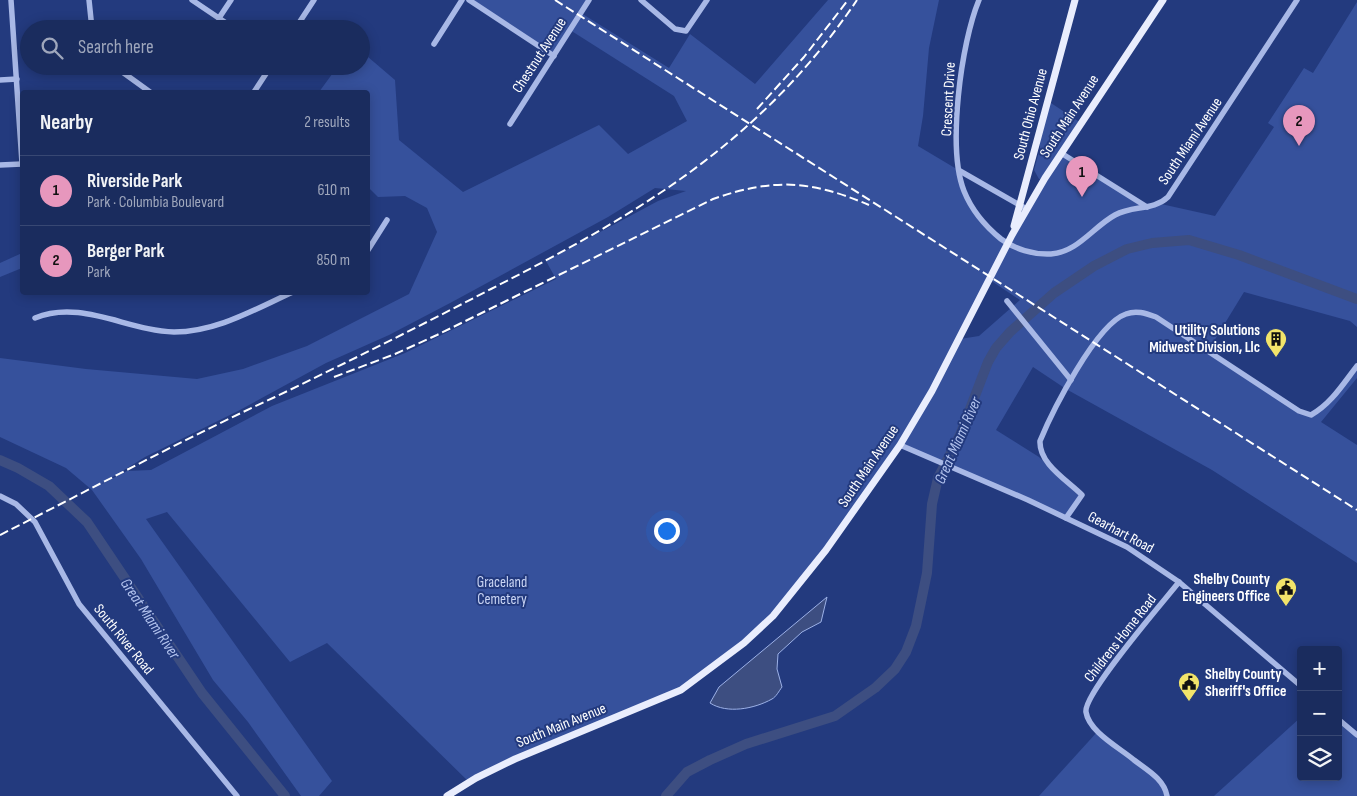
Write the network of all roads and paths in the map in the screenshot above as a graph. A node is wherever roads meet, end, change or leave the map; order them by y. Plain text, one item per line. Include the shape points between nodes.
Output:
1 (11, 0) edge
2 (89, 0) edge
3 (192, 0) edge
4 (231, 0) edge
5 (314, 0) edge
6 (462, 0) edge
7 (470, 0) edge
8 (641, 0) edge
9 (707, 0) edge
10 (979, 0) edge
11 (1075, 0) edge
12 (1162, 0) edge
13 (1298, 0) edge
14 (588, 2) edge
15 (219, 18) junction
16 (91, 20) edge
17 (222, 20) edge
18 (301, 20) edge
19 (434, 44) dead end
20 (554, 56) junction
21 (126, 75) edge
22 (265, 75) edge
23 (0, 80) edge
24 (17, 80) junction
25 (147, 90) edge
26 (255, 90) edge
27 (510, 124) dead end
28 (20, 130) edge
29 (1061, 152) junction
30 (20, 163) edge
31 (0, 165) edge
32 (960, 171) junction
33 (1019, 205) junction
34 (1147, 208) junction
35 (1027, 209) junction
36 (387, 220) dead end
37 (1012, 235) junction
38 (1008, 243) junction
39 (370, 247) edge
40 (286, 295) edge
41 (1007, 301) dead end
42 (35, 318) dead end
43 (1357, 366) edge
44 (1071, 380) junction
45 (900, 445) junction
46 (0, 496) edge
47 (1066, 518) junction
48 (1179, 582) junction
49 (1297, 683) edge
50 (1342, 722) edge
51 (1357, 735) edge
52 (237, 796) edge
53 (447, 796) edge
54 (1167, 796) edge

1 - 24 street
2 - 16 street
3 - 15 street
4 - 15 street
5 - 18 street
6 - 19 street
7 - 20 street
8 - 9 street via 675,29 686,31
10 - 32 street, Crescent Drive via 963,56 956,128
11 - 33 main road, South Ohio Avenue
12 - 29 main road, South Main Avenue
13 - 34 street, South Miami Avenue via 1168,197
14 - 20 street, Chestnut Avenue
15 - 17 street
20 - 27 street, Chestnut Avenue
21 - 25 street
22 - 26 street
23 - 24 street
24 - 28 street
29 - 34 street
29 - 35 main road, South Main Avenue
30 - 31 street
32 - 33 street
32 - 38 street, Crescent Drive via 964,191 984,225
33 - 35 street
33 - 37 main road, South Ohio Avenue
34 - 38 street, South Miami Avenue via 1128,209 1115,215 1080,243 1064,251 1033,253
35 - 37 main road, South Main Avenue
36 - 39 street
37 - 38 main road, South Main Avenue
38 - 45 main road, South Main Avenue via 932,392
40 - 42 street via 215,326 174,332 97,315 54,313
41 - 44 street
43 - 44 street via 1334,396 1311,415 1299,411 1156,317 1134,312 1115,320 1105,329
44 - 47 street via 1040,441 1045,460 1082,495
45 - 47 street, Gearhart Road
45 - 53 main road, South Main Avenue via 811,568 773,616 744,643 681,690 515,759
46 - 52 street, South River Road via 16,504 35,522 79,604
47 - 48 street, Gearhart Road via 1127,547
48 - 49 street, Gearhart Road
48 - 54 street, Childrens Home Road via 1100,683 1086,706 1089,721 1098,731 1155,776
50 - 51 street

